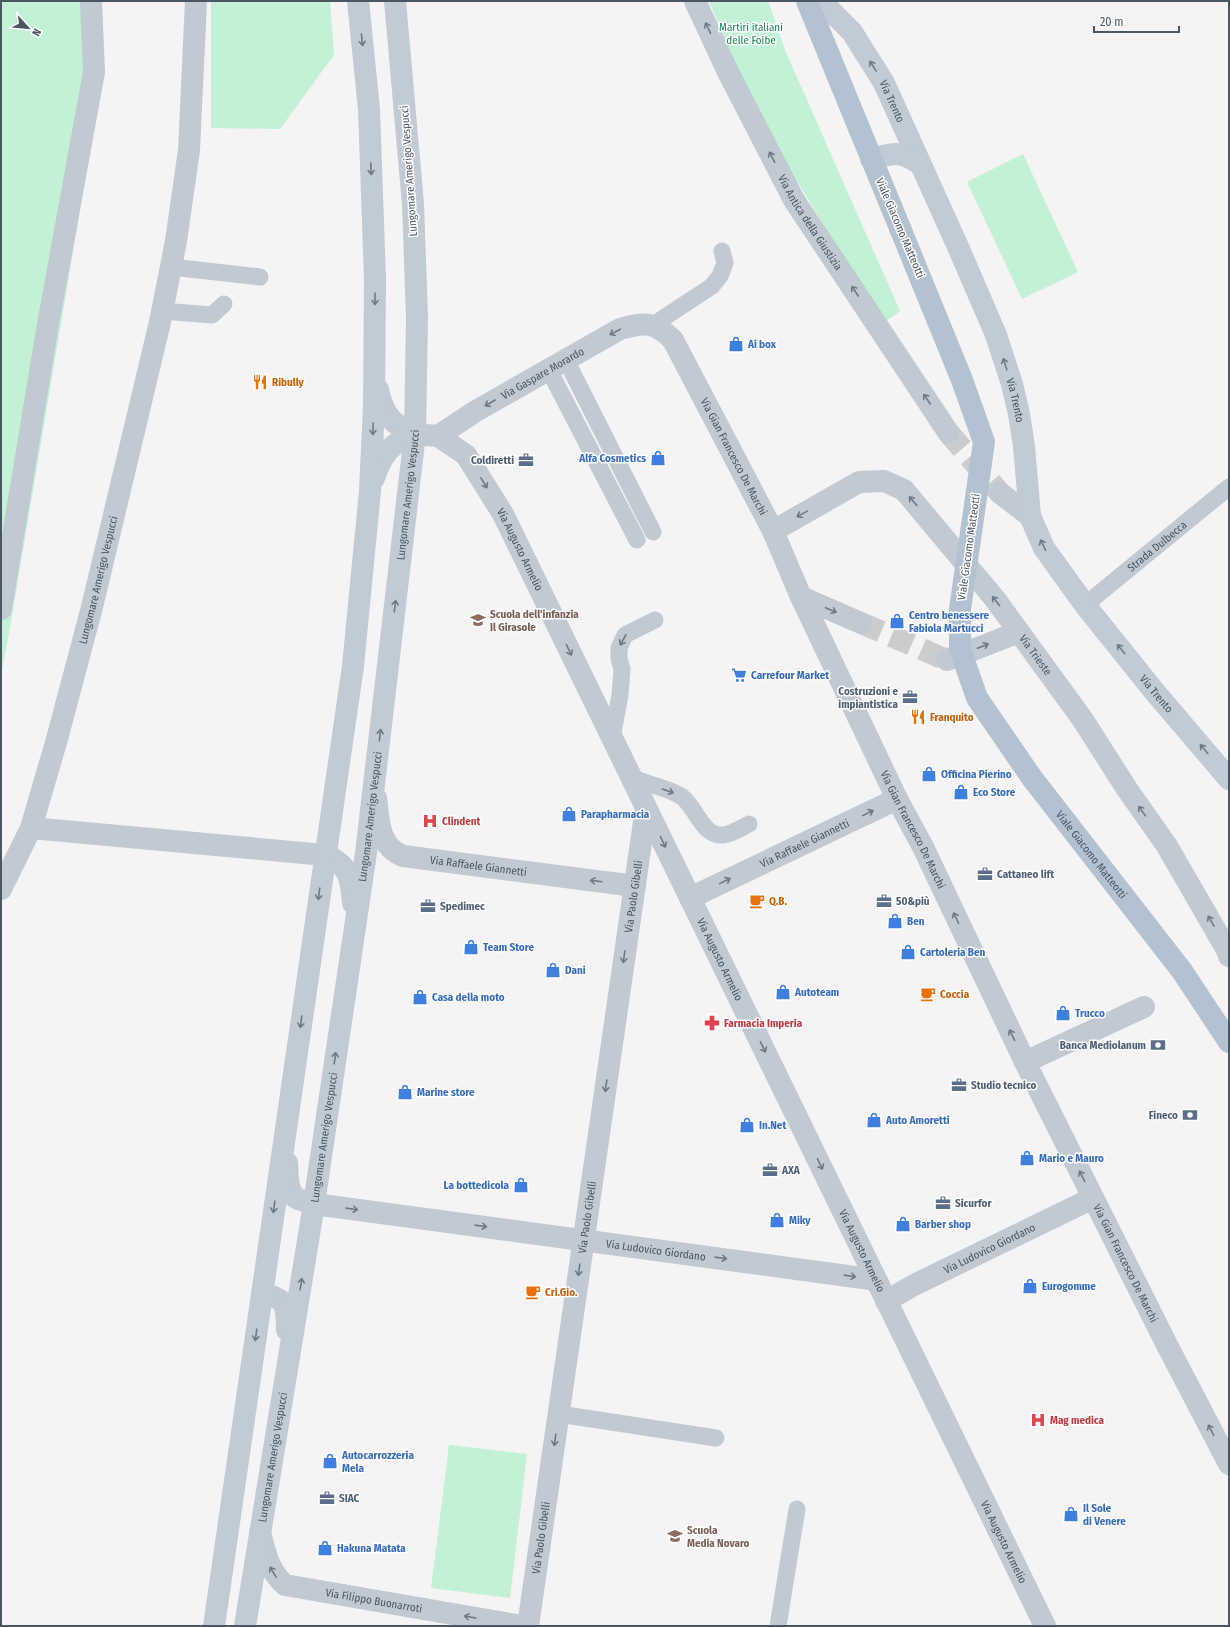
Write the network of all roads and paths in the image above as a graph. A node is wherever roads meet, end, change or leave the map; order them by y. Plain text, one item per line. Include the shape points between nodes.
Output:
1 (91, 1) edge
2 (196, 1) edge
3 (358, 1) edge
4 (395, 1) edge
5 (695, 1) edge
6 (807, 1) edge
7 (821, 1) edge
8 (871, 159) junction
9 (920, 164) junction
10 (722, 251) dead end
11 (171, 267) junction
12 (260, 277) dead end
13 (224, 304) dead end
14 (162, 311) junction
15 (653, 325) junction
16 (558, 365) junction
17 (374, 373) junction
18 (948, 432) tunnel mouth
19 (415, 434) junction
20 (438, 436) junction
21 (1229, 487) edge
22 (370, 492) junction
23 (1000, 493) tunnel mouth
24 (1030, 516) junction
25 (772, 531) junction
26 (653, 532) dead end
27 (637, 540) dead end
28 (801, 597) junction
29 (1085, 605) junction
30 (1, 609) edge
31 (655, 620) dead end
32 (861, 623) tunnel mouth
33 (1020, 632) junction
34 (947, 660) tunnel mouth
35 (612, 738) junction
36 (632, 778) junction
37 (1229, 779) edge
38 (374, 785) junction
39 (897, 799) junction
40 (646, 808) junction
41 (749, 824) dead end
42 (31, 828) junction
43 (325, 855) junction
44 (635, 886) junction
45 (1, 889) edge
46 (690, 898) junction
47 (355, 927) junction
48 (1229, 956) edge
49 (1144, 1006) dead end
50 (1229, 1042) edge
51 (1025, 1062) junction
52 (286, 1124) junction
53 (1093, 1198) junction
54 (314, 1204) junction
55 (584, 1240) junction
56 (882, 1292) junction
57 (262, 1294) junction
58 (288, 1359) junction
59 (559, 1414) junction
60 (716, 1438) dead end
61 (1229, 1464) edge
62 (797, 1509) dead end
63 (260, 1533) junction
64 (224, 1560) junction
65 (245, 1623) edge
66 (214, 1626) edge
67 (522, 1626) edge
68 (528, 1626) edge
69 (778, 1626) edge
70 (1045, 1626) edge

1 - 30 street via 94,72
2 - 11 street, Lungomare Amerigo Vespucci via 190,150
3 -> 17 main road via 369,109 375,278
4 - 19 main road, Lungomare Amerigo Vespucci via 413,204 416,318
18 -> 5 street, Via Antica della Giustizia via 794,200 729,74
6 - 8 main road, Viale Giacomo Matteotti
9 -> 7 main road, Via Trento via 880,77 852,32
8 - 9 main road via 892,154 905,155
8 - 50 main road, Viale Giacomo Matteotti, bridge via 962,380 984,442 960,609 960,649 977,698 1032,778 1182,972
24 -> 9 main road, Via Trento via 1024,446 1012,384 996,335
10 - 15 lane via 725,263 720,276 712,286
11 - 12 lane
11 - 14 street, Lungomare Amerigo Vespucci
13 - 14 lane via 212,315
14 - 42 street, Lungomare Amerigo Vespucci via 92,607
15 -> 16 street, Via Gaspare Morardo via 638,324 620,329
15 - 25 street, Via Gian Francesco De Marchi via 673,340
16 -> 20 street, Via Gaspare Morardo via 476,411
16 - 26 lane
16 - 27 lane
17 - 19 main road via 386,414 402,429
17 -> 22 main road
19 - 20 street, Via Augusto Armelio
19 - 22 main road via 400,440 384,454
38 -> 19 main road, Lungomare Amerigo Vespucci
20 -> 35 street, Via Augusto Armelio via 466,455 503,514
21 - 29 lane, Strada Dulbecca
22 - 43 main road via 353,666
23 - 24 street
29 -> 24 main road, Via Trento via 1044,548
25 - 28 street, Via Gian Francesco De Marchi
33 -> 25 street, Via Trieste via 904,490 884,481 859,482
28 -> 32 street
28 - 39 street, Via Gian Francesco De Marchi
37 -> 29 main road, Via Trento
31 -> 35 lane via 625,635 619,648 622,669 620,695
34 -> 33 street
48 -> 33 street, Via Trieste via 1167,846 1083,720
35 - 36 street, Via Augusto Armelio
36 - 40 street, Via Augusto Armelio
36 -> 41 lane via 679,795 690,804 704,827 712,832 722,835
44 -> 38 street, Via Raffaele Giannetti via 394,853 384,840 380,829
38 - 47 main road, Lungomare Amerigo Vespucci
46 -> 39 street, Via Raffaele Giannetti
51 -> 39 street, Via Gian Francesco De Marchi
40 - 44 street, Via Paolo Gibelli
40 -> 46 street, Via Augusto Armelio
42 - 43 street
42 - 45 street, Lungomare Amerigo Vespucci
43 - 47 main road via 337,860 346,869 351,881
43 -> 52 main road
44 -> 55 street, Via Paolo Gibelli
46 -> 56 street, Via Augusto Armelio
54 -> 47 main road, Lungomare Amerigo Vespucci
49 - 51 street
53 -> 51 street, Via Gian Francesco De Marchi
52 - 54 main road via 290,1190 298,1199
52 -> 57 main road
53 - 56 street, Via Ludovico Giordano via 916,1284
61 -> 53 street, Via Gian Francesco De Marchi
54 -> 55 street, Via Ludovico Giordano
58 -> 54 main road, Lungomare Amerigo Vespucci
55 -> 56 street, Via Ludovico Giordano via 870,1279
55 -> 59 street, Via Paolo Gibelli
56 - 70 street, Via Augusto Armelio
57 - 58 main road via 276,1296 284,1305
57 -> 64 main road
58 - 63 main road, Lungomare Amerigo Vespucci
59 - 60 lane
59 -> 68 street, Via Paolo Gibelli
62 - 69 lane
63 - 65 main road, Lungomare Amerigo Vespucci
67 -> 63 street, Via Filippo Buonarroti via 285,1585 269,1566
64 - 65 main road via 240,1566 245,1577
64 - 66 main road

